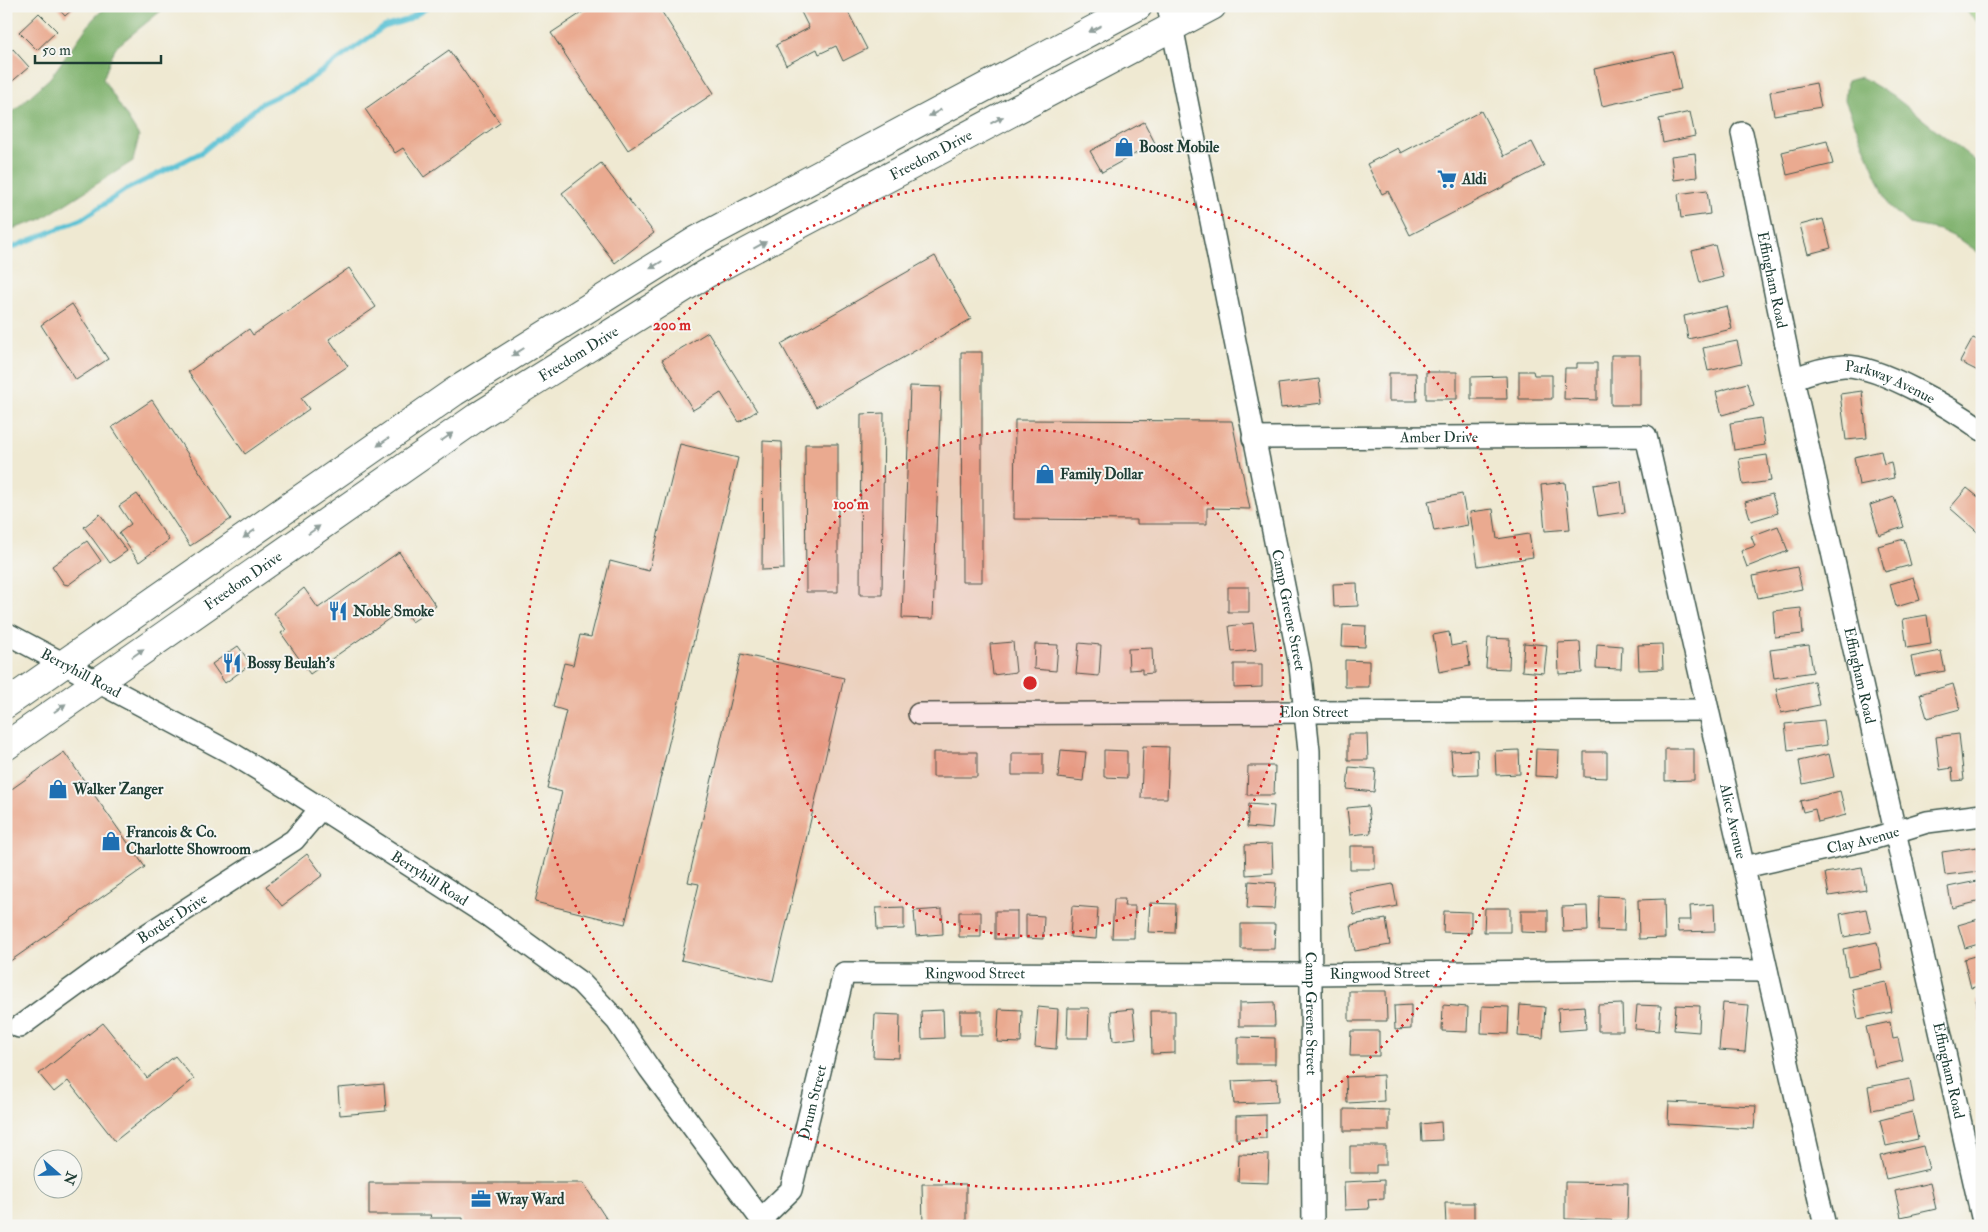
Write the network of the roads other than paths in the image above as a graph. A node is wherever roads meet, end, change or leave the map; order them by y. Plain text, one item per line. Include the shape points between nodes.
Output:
1 (1138, 6) edge
2 (1212, 6) edge
3 (1170, 17) edge
4 (1742, 133) dead end
5 (1792, 379) junction
6 (1982, 430) edge
7 (1625, 436) joint
8 (1253, 438) junction
9 (6, 633) edge
10 (64, 663) junction
11 (98, 681) junction
12 (6, 704) edge
13 (1306, 710) junction
14 (1708, 710) junction
15 (918, 714) dead end
16 (6, 746) edge
17 (321, 808) junction
18 (1982, 815) edge
19 (1895, 831) junction
20 (1744, 867) junction
21 (1767, 971) junction
22 (844, 973) joint
23 (1311, 974) junction
24 (20, 1027) dead end
25 (1982, 1217) edge
26 (764, 1222) edge
27 (1313, 1226) edge
28 (1825, 1226) edge

1 -> 10 main road via 697,240 454,392
2 - 3 main road, Freedom Drive
3 - 8 street, Camp Greene Street
11 -> 3 main road, Freedom Drive via 477,416 706,274
4 - 5 street, Effingham Road
5 - 6 street, Parkway Avenue via 1819,369 1859,368 1900,382
5 - 19 street, Effingham Road
7 - 8 street, Amber Drive
7 - 14 street, Alice Avenue via 1646,436
8 - 13 street, Camp Greene Street via 1300,666
9 - 10 street, Berryhill Road
10 - 11 street, Berryhill Road
10 - 12 main road
16 -> 11 main road, Freedom Drive
11 - 17 street, Berryhill Road via 233,754
13 - 14 street, Elon Street
13 - 15 street, Elon Street
13 - 23 street, Camp Greene Street
14 - 20 street, Alice Avenue
17 - 24 street, Border Drive via 294,840 140,939
17 - 26 street, Berryhill Road via 490,917 581,983 617,1021
18 - 19 street, Clay Avenue via 1928,822
19 - 20 street, Clay Avenue
19 - 25 street, Effingham Road
20 - 21 street, Alice Avenue
21 - 23 street, Ringwood Street
21 - 28 street, Alice Avenue
22 - 23 street, Ringwood Street
22 - 26 street, Drum Street via 791,1190
23 - 27 street, Camp Greene Street

